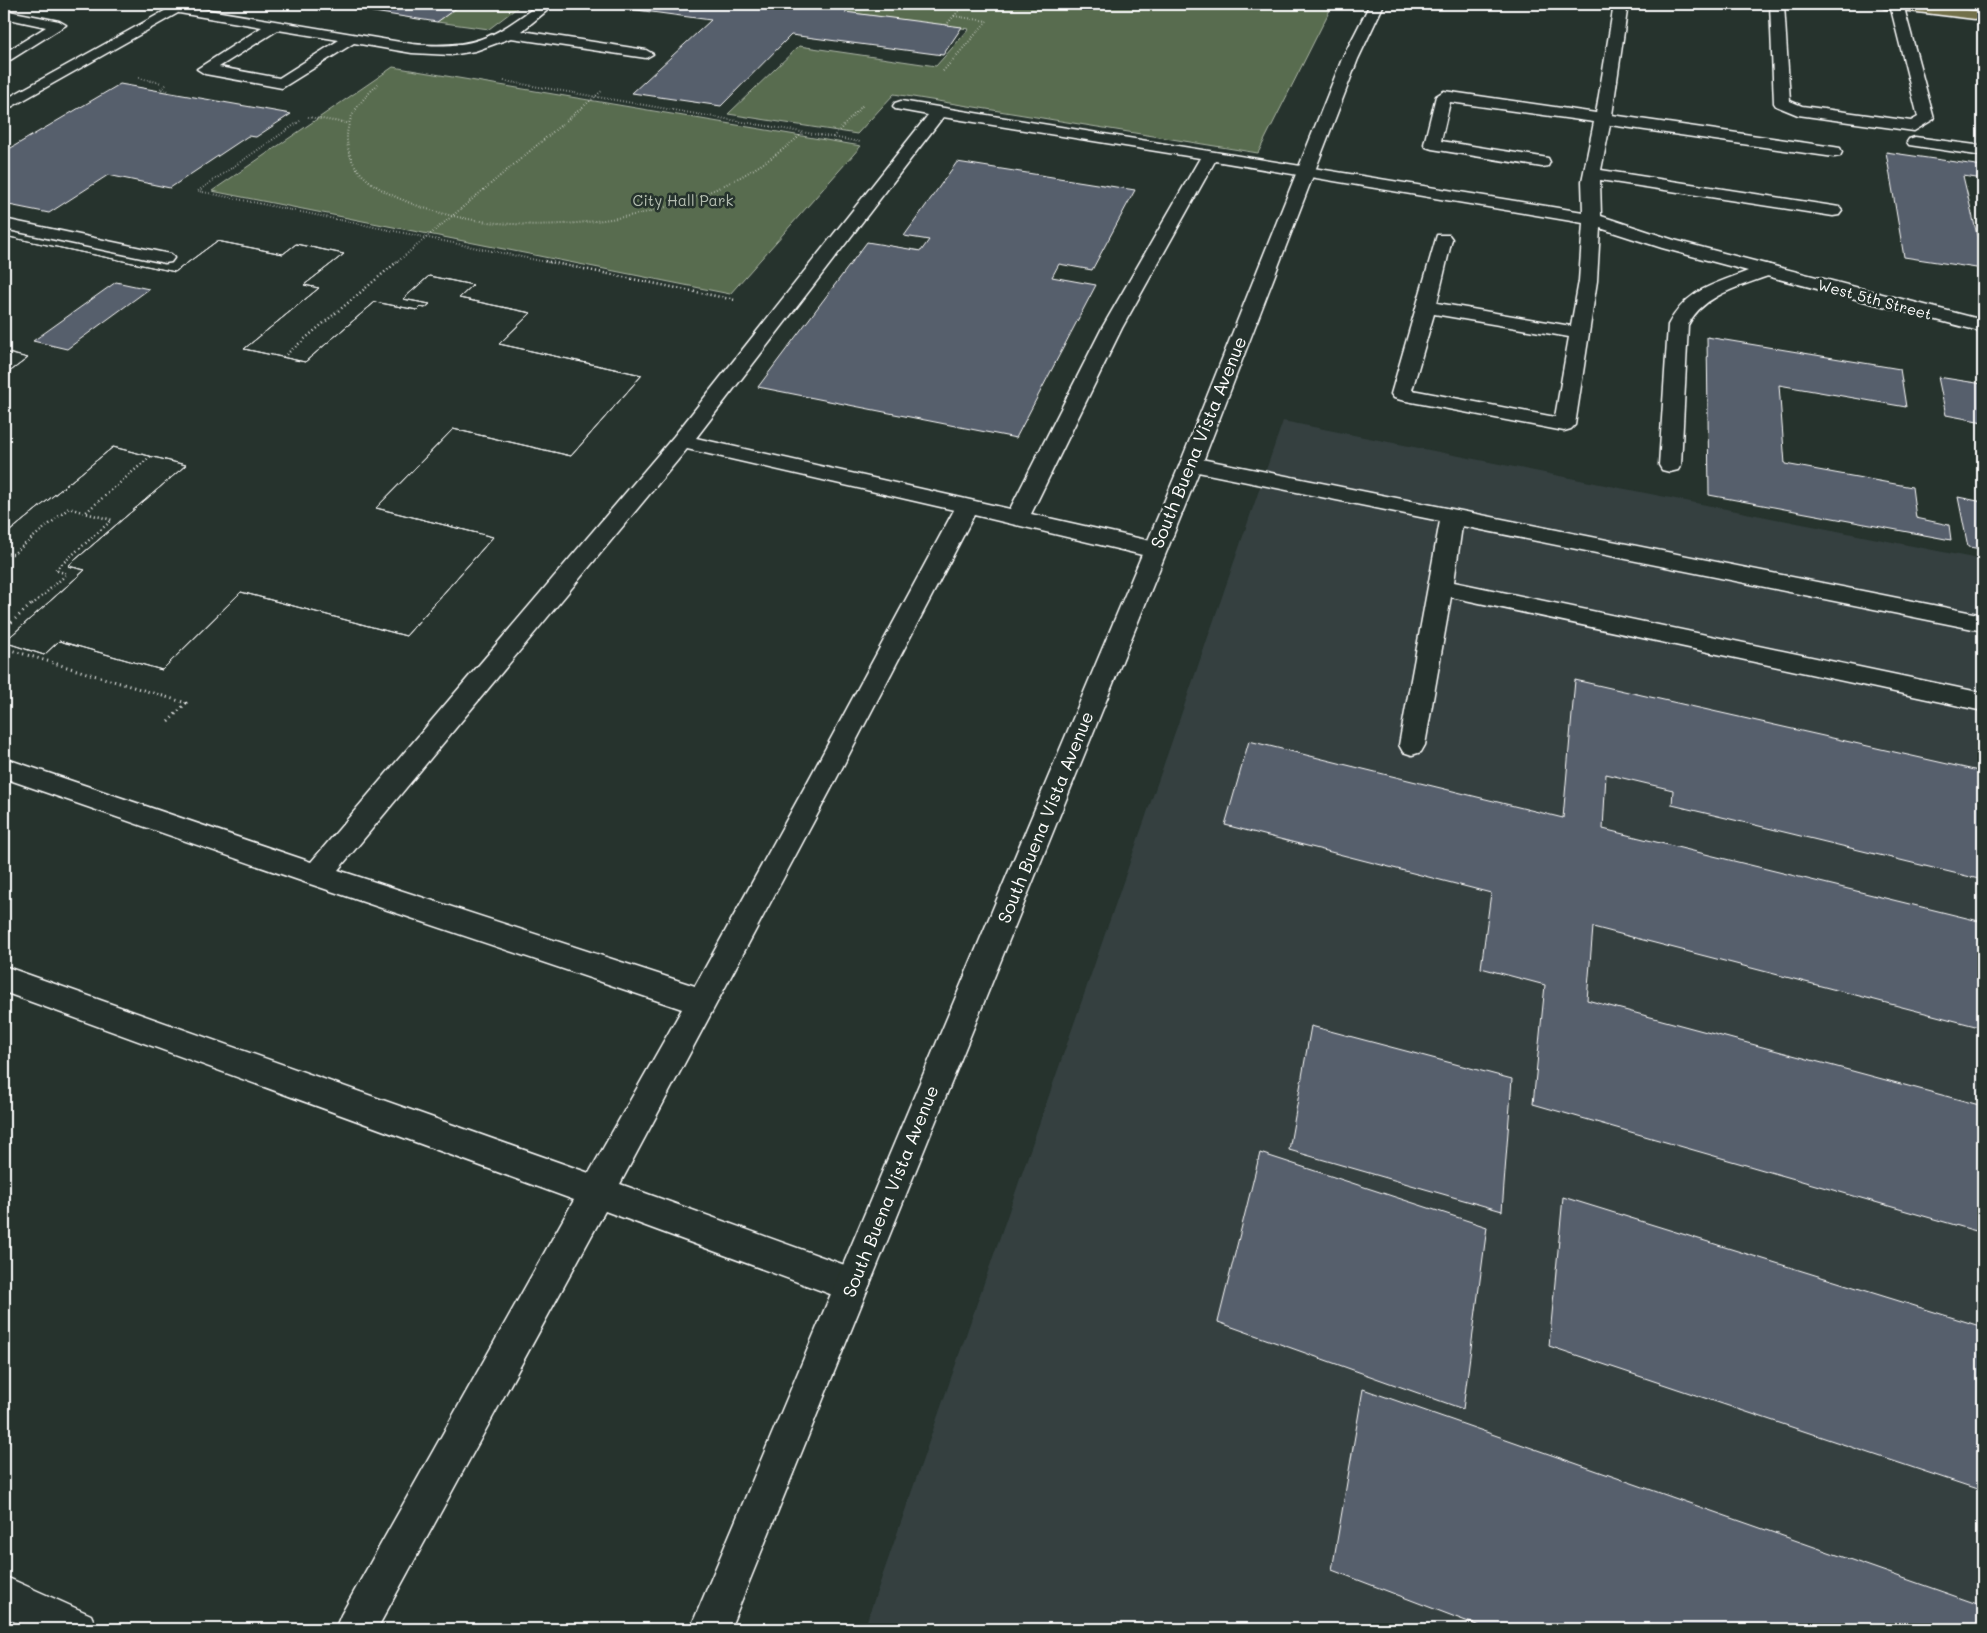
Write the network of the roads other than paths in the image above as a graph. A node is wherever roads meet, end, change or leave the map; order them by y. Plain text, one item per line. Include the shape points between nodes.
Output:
1 (548, 4) edge
2 (1377, 4) edge
3 (1776, 4) edge
4 (1890, 5) edge
5 (183, 6) edge
6 (1619, 11) edge
7 (4, 14) edge
8 (1983, 16) edge
9 (276, 25) junction
10 (509, 33) junction
11 (352, 38) junction
12 (4, 40) edge
13 (27, 44) junction
14 (646, 54) road end
15 (4, 59) edge
16 (4, 106) edge
17 (901, 106) dead end
18 (939, 112) junction
19 (1603, 119) junction
20 (1915, 142) dead end
21 (1983, 151) edge
22 (1834, 152) dead end
23 (1210, 155) junction
24 (1542, 162) dead end
25 (1307, 171) junction
26 (1592, 174) junction
27 (1833, 211) dead end
28 (1592, 219) junction
29 (4, 224) edge
30 (1443, 239) dead end
31 (165, 258) dead end
32 (1766, 270) junction
33 (1426, 307) junction
34 (1983, 326) edge
35 (1580, 333) junction
36 (682, 441) junction
37 (1191, 464) junction
38 (1670, 464) dead end
39 (967, 506) junction
40 (1452, 516) junction
41 (1017, 518) junction
42 (1155, 550) junction
43 (1441, 587) junction
44 (1983, 623) edge
45 (1983, 702) edge
46 (1412, 745) dead end
47 (4, 768) edge
48 (317, 875) junction
49 (4, 980) edge
50 (702, 1002) junction
51 (597, 1192) junction
52 (852, 1284) junction
53 (4, 1596) edge
54 (77, 1629) edge
55 (355, 1629) edge
56 (710, 1629) edge

1 - 10 street
2 - 25 street, South Buena Vista Avenue via 1350,59
3 - 4 street via 1782,103 1798,110 1914,126 1926,119 1919,85
4 - 8 main road
5 - 9 street
5 - 16 street
6 - 19 street
7 - 13 street via 59,25
9 - 11 street
9 - 11 street via 205,69 282,83
10 - 11 street via 493,42 451,52 423,51
10 - 14 street
12 - 13 street
13 - 15 street
17 - 18 street, West 5th Street
18 - 23 street, West 5th Street
18 - 36 street
19 - 22 street
19 - 24 street via 1444,96 1432,144
19 - 26 street
20 - 21 street
23 - 25 street, West 5th Street
23 - 41 street via 1112,328
25 - 28 street, West 5th Street
25 - 37 street, South Buena Vista Avenue
26 - 27 street
26 - 28 street
28 - 32 street, West 5th Street via 1668,244
28 - 35 street via 1588,281
29 - 31 street
30 - 33 street
32 - 34 street, West 5th Street
32 - 38 street via 1698,298 1678,325
33 - 35 street
33 - 35 street via 1401,394 1564,425
36 - 39 street
36 - 48 street
37 - 40 street
37 - 42 street, South Buena Vista Avenue
39 - 41 street
39 - 50 street via 877,680
40 - 43 street
40 - 44 street
41 - 42 street
42 - 52 street, South Buena Vista Avenue
43 - 45 street
43 - 46 street
47 - 48 street
48 - 50 street
49 - 51 street
50 - 51 street
51 - 52 street
51 - 55 street
52 - 56 street, South Buena Vista Avenue
53 - 54 street

